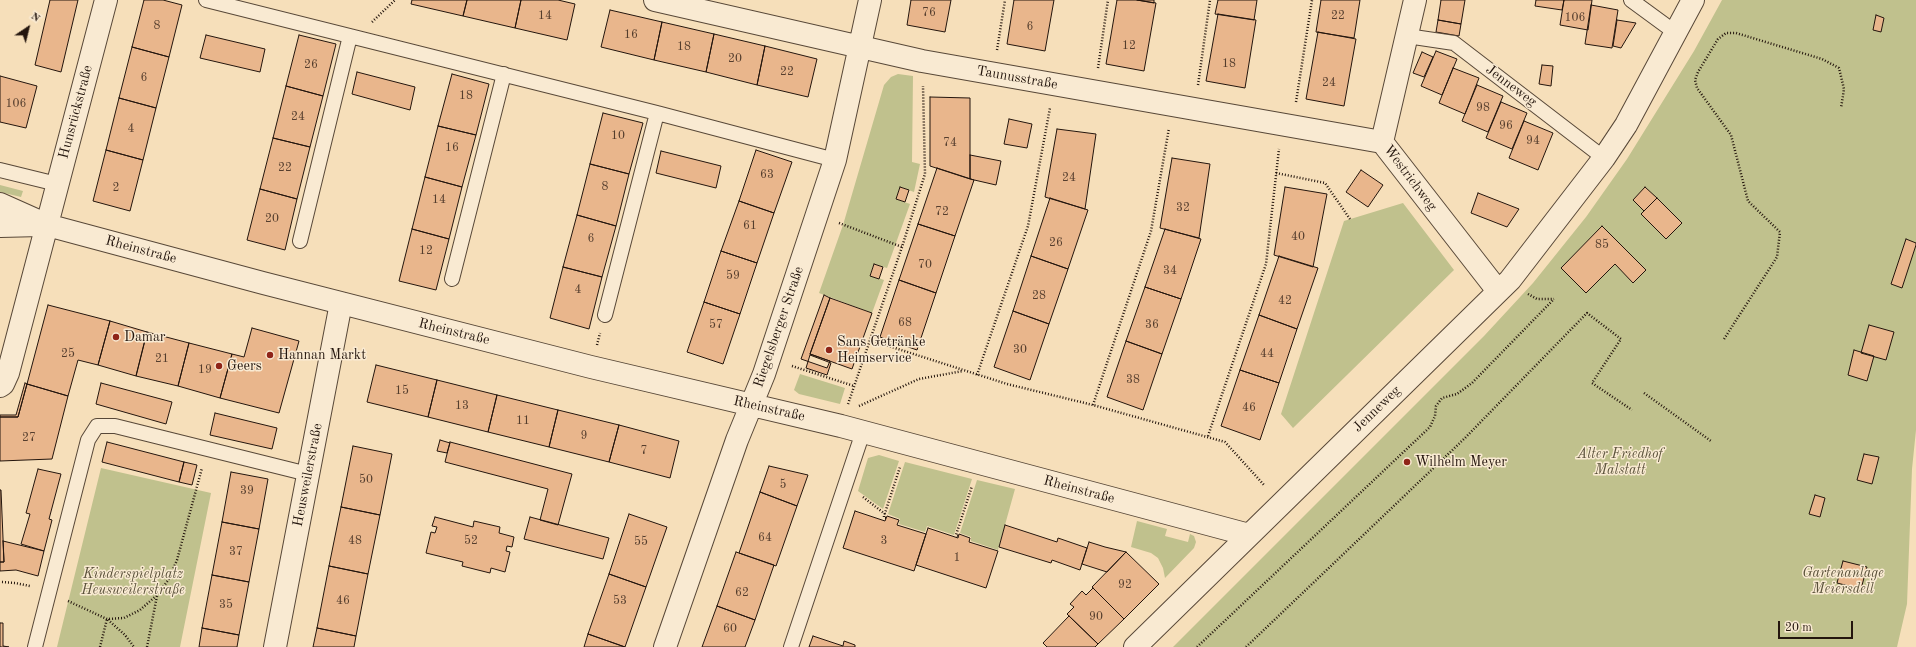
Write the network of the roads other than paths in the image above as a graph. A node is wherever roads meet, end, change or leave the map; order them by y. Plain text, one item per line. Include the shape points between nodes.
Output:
1 (106, 0) edge
2 (206, 0) edge
3 (655, 0) edge
4 (870, 0) edge
5 (1415, 0) edge
6 (1631, 0) edge
7 (1693, 0) edge
8 (1676, 33) junction
9 (350, 36) junction
10 (1408, 36) junction
11 (860, 48) junction
12 (504, 74) junction
13 (657, 113) junction
14 (1382, 142) junction
15 (1604, 158) junction
16 (835, 160) junction
17 (0, 170) edge
18 (58, 184) junction
19 (0, 204) edge
20 (47, 224) junction
21 (0, 226) edge
22 (300, 241) dead end
23 (452, 279) dead end
24 (1498, 291) junction
25 (341, 302) junction
26 (605, 315) dead end
27 (0, 386) edge
28 (751, 405) junction
29 (863, 432) junction
30 (308, 474) junction
31 (1249, 535) junction
32 (35, 647) edge
33 (275, 647) edge
34 (665, 647) edge
35 (791, 647) edge
36 (1134, 647) edge

1 - 18 street, Hunsrückstraße
2 - 9 lane
3 - 11 street, Taunusstraße
4 - 11 street, Riegelsberger Straße
5 - 10 street, Westrichweg
6 - 8 lane
7 - 8 street, Jenneweg
8 - 15 street, Jenneweg via 1626,125
9 - 12 lane
9 - 22 lane
10 - 14 street, Westrichweg
10 - 15 lane, Jenneweg via 1454,43
11 - 14 street, Taunusstraße via 1054,85
11 - 16 street, Riegelsberger Straße
12 - 13 lane
12 - 23 lane
13 - 16 lane
13 - 26 lane
14 - 24 street, Westrichweg
15 - 24 street, Jenneweg
16 - 28 street, Riegelsberger Straße via 764,374
17 - 18 lane
18 - 20 street, Hunsrückstraße
19 - 20 street, Rheinstraße
20 - 21 street, Rheinstraße
20 - 25 street, Rheinstraße
20 - 27 street via 8,373
24 - 31 street, Jenneweg
25 - 28 street, Rheinstraße via 591,367
25 - 30 street, Heusweilerstraße
28 - 29 street, Rheinstraße
28 - 34 street, Riegelsberger Straße
29 - 31 street, Rheinstraße
29 - 35 lane
30 - 32 lane via 115,426 97,426 88,440
30 - 33 street, Heusweilerstraße
31 - 36 street, Jenneweg

